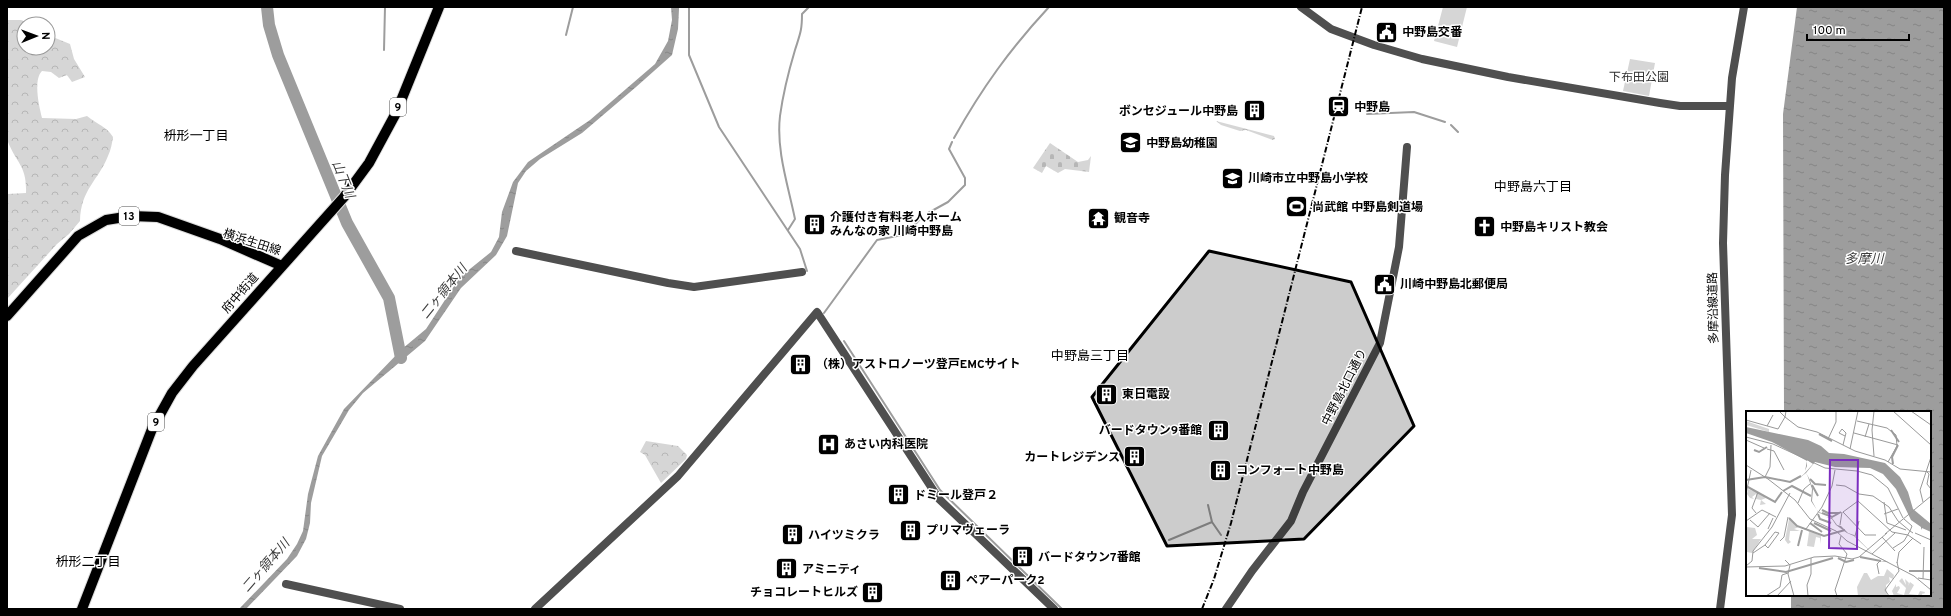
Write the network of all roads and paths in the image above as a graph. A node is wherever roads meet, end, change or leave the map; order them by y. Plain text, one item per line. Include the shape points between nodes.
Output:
1 (439, 7) edge
2 (1301, 7) edge
3 (1744, 7) edge
4 (1730, 106) junction
5 (1407, 147) dead end
6 (516, 251) dead end
7 (282, 266) junction
8 (802, 272) dead end
9 (7, 316) edge
10 (7, 324) edge
11 (286, 584) dead end
12 (82, 609) edge
13 (400, 609) edge
14 (535, 609) edge
15 (1054, 609) edge
16 (1226, 609) edge
17 (1720, 609) edge

1 - 7 main road, 府中街道 / 9 via 388,130 369,163 339,202
2 - 4 street via 1331,29 1422,59 1508,77 1660,103 1680,106
3 - 4 street, 多摩沿線道路
4 - 17 street, 多摩沿線道路 via 1723,243 1732,515
5 - 16 street, 中野島北口通り via 1400,247 1380,343 1303,492 1291,521
6 - 8 street via 694,287
7 - 9 main road, 横浜生田線 / 13 via 158,217 131,216 106,220 78,236
7 - 10 main road, 横浜生田線 / 13 via 234,251 179,229 144,221 106,227 83,239
7 - 12 main road, 府中街道 / 9 via 193,366 164,406 152,429
11 - 13 street
14 - 15 street via 678,476 816,312 939,499

